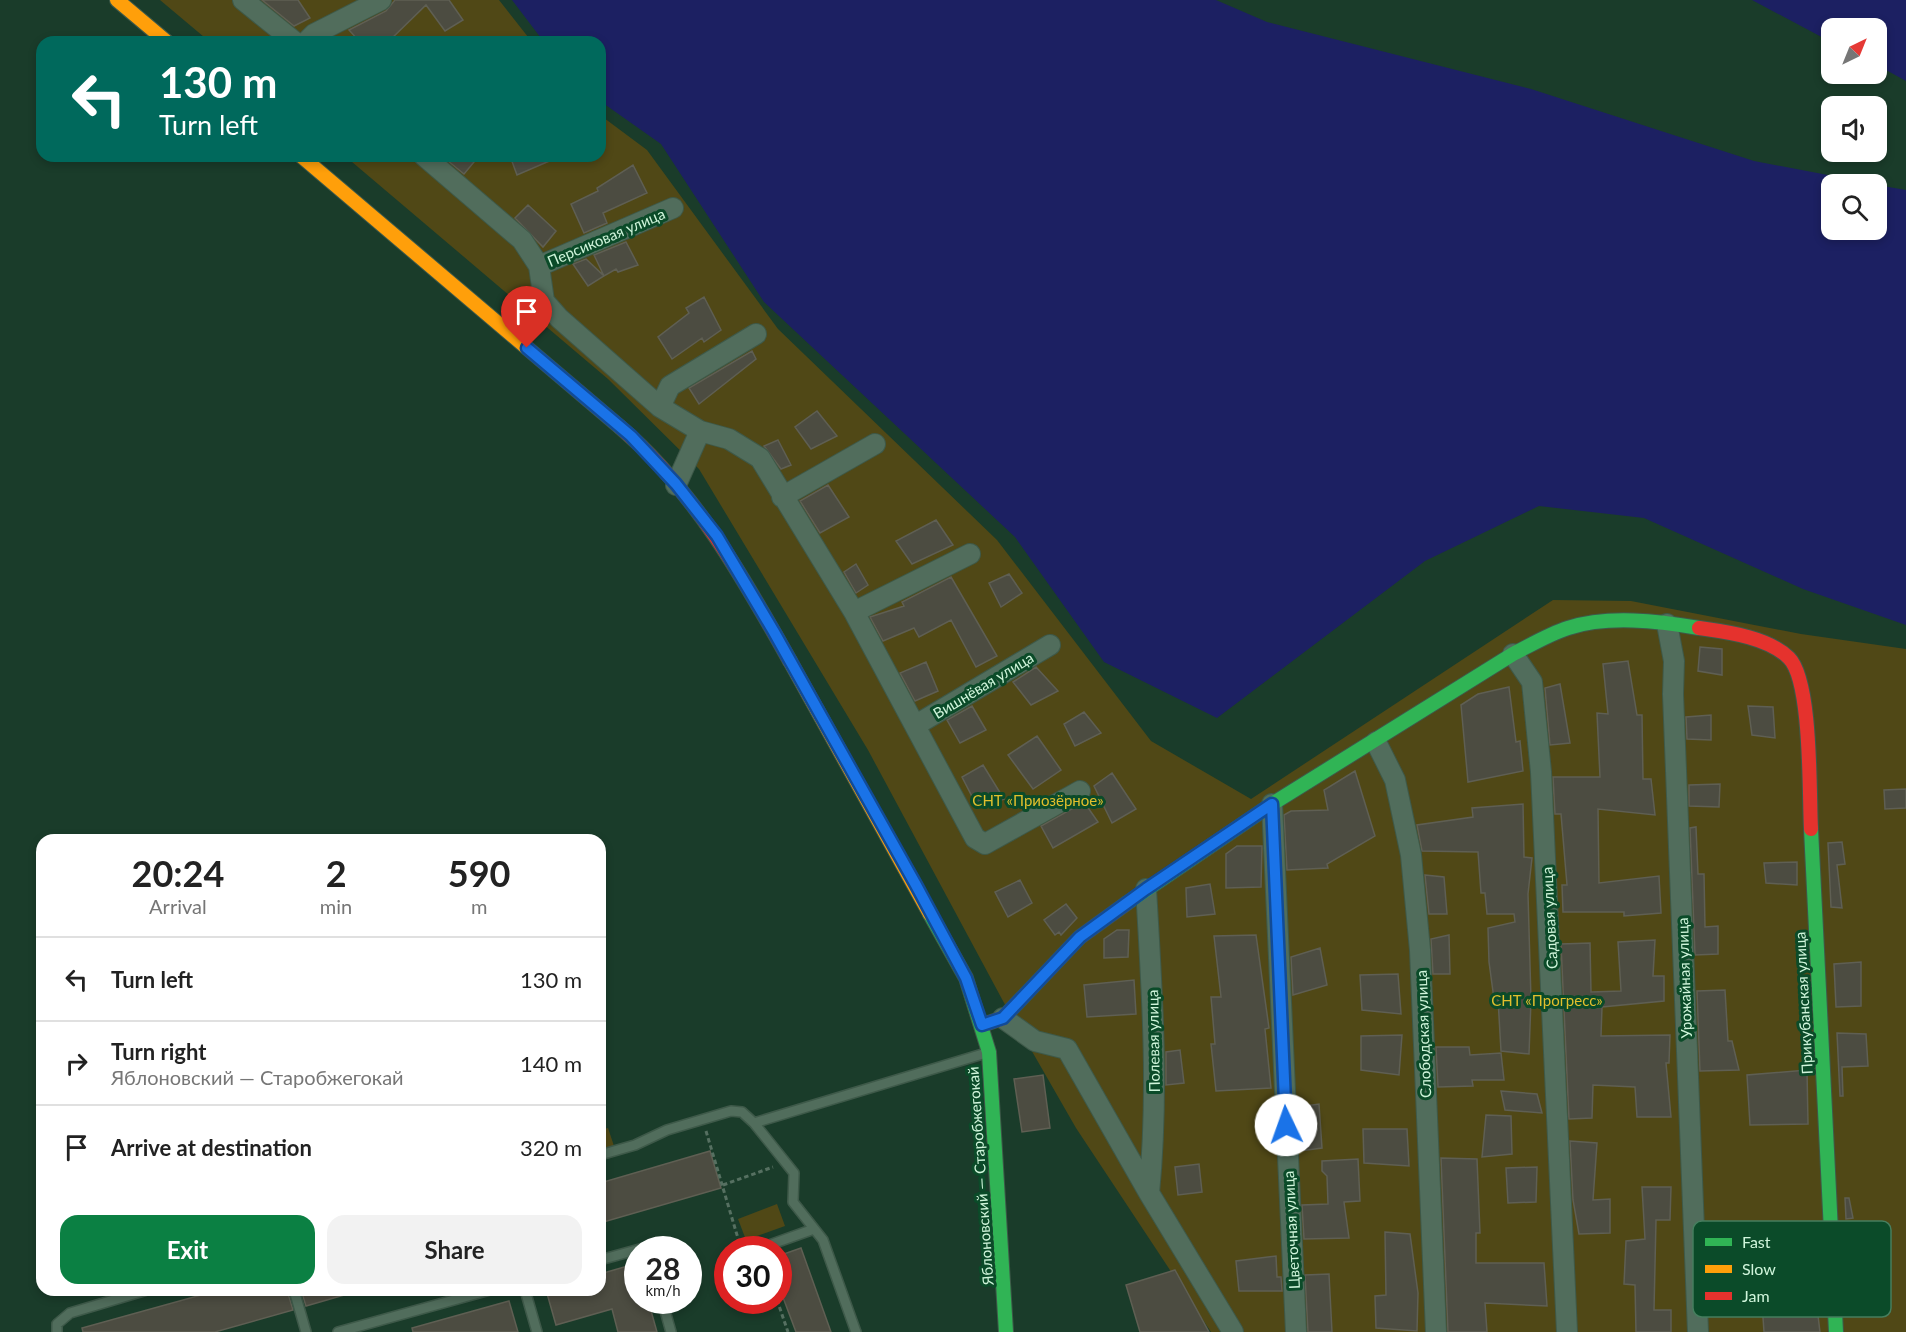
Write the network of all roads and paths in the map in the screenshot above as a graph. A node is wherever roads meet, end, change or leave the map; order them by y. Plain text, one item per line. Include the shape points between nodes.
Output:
1 (117, 0) edge
2 (243, 0) edge
3 (381, 0) edge
4 (160, 36) edge
5 (288, 36) edge
6 (312, 36) edge
7 (308, 162) edge
8 (431, 162) edge
9 (674, 208) dead end
10 (539, 266) junction
11 (756, 334) dead end
12 (660, 407) junction
13 (700, 431) junction
14 (875, 444) dead end
15 (676, 484) junction
16 (782, 497) junction
17 (970, 554) dead end
18 (854, 612) junction
19 (1667, 624) junction
20 (1050, 645) dead end
21 (1513, 654) junction
22 (916, 725) junction
23 (1376, 742) junction
24 (1080, 790) dead end
25 (1272, 804) junction
26 (1146, 889) junction
27 (1003, 1018) junction
28 (982, 1025) junction
29 (989, 1052) junction
30 (703, 1119) junction
31 (754, 1123) junction
32 (606, 1153) edge
33 (786, 1162) junction
34 (722, 1185) junction
35 (1149, 1194) junction
36 (1693, 1221) edge
37 (1830, 1221) edge
38 (814, 1228) junction
39 (737, 1236) edge
40 (792, 1236) edge
41 (624, 1253) edge
42 (606, 1258) edge
43 (127, 1296) edge
44 (296, 1296) edge
45 (468, 1296) edge
46 (527, 1296) edge
47 (666, 1314) edge
48 (782, 1314) edge
49 (1697, 1317) edge
50 (1835, 1317) edge
51 (57, 1332) edge
52 (306, 1332) edge
53 (338, 1332) edge
54 (537, 1332) edge
55 (671, 1332) edge
56 (788, 1332) edge
57 (856, 1332) edge
58 (1006, 1332) edge
59 (1233, 1332) edge
60 (1296, 1332) edge
61 (1436, 1332) edge
62 (1567, 1332) edge
63 (1698, 1332) edge
64 (1836, 1332) edge

1 - 4 street
2 - 5 street
3 - 6 street
7 - 15 street, Яблоновский — Старобжегокай via 631,436
8 - 10 street via 522,240
9 - 10 street, Персиковая улица
10 - 12 street via 544,301
11 - 12 street via 670,386
12 - 13 street
13 - 15 street
13 - 16 street via 729,439 760,458
14 - 16 street
15 - 28 street, Яблоновский — Старобжегокай via 717,536 780,642 966,978
16 - 18 street
17 - 18 street
18 - 22 street
19 - 21 street via 1588,623 1553,634
19 - 36 street, Урожайная улица via 1674,662 1672,694
19 - 37 street, Прикубанская улица via 1741,634 1786,655 1799,673 1804,704
20 - 22 street, Вишнёвая улица
21 - 23 street
21 - 62 street, Садовая улица via 1532,682 1541,772
22 - 24 street via 975,838 985,844
23 - 25 street
23 - 61 street, Слободская улица via 1395,780 1411,855 1420,950
25 - 26 street
25 - 60 street, Цветочная улица
26 - 27 street via 1080,937
26 - 35 street, Полевая улица via 1153,1003 1154,1146
27 - 28 street
27 - 35 street via 1035,1041 1067,1049
28 - 29 street, Яблоновский — Старобжегокай
29 - 31 lane
29 - 58 street, Яблоновский — Старобжегокай
30 - 31 lane via 737,1110
30 - 32 lane
30 - 34 path
31 - 33 lane
33 - 34 path
33 - 38 lane via 795,1179 793,1202
34 - 39 path
35 - 59 street
38 - 40 lane
38 - 57 lane via 823,1240
41 - 42 lane
43 - 51 lane via 70,1313 57,1324
44 - 52 lane
45 - 53 lane
46 - 54 lane
47 - 55 lane
48 - 56 path
49 - 63 street, Урожайная улица
50 - 64 street, Прикубанская улица

